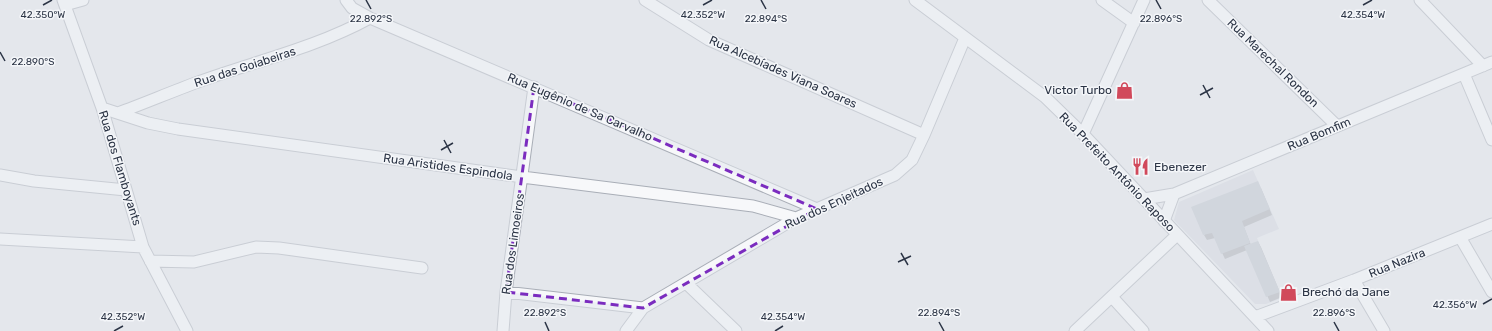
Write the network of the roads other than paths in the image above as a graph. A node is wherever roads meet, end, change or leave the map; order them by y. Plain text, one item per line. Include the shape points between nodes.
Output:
1 (83, 0) edge
2 (346, 0) edge
3 (645, 0) edge
4 (915, 0) edge
5 (1102, 0) edge
6 (1144, 0) edge
7 (1208, 0) edge
8 (1420, 0) edge
9 (64, 3) edge
10 (370, 18) junction
11 (1134, 23) junction
12 (965, 38) junction
13 (1488, 64) edge
14 (1464, 74) junction
15 (534, 87) junction
16 (102, 108) junction
17 (118, 113) junction
18 (1337, 126) junction
19 (1083, 134) junction
20 (924, 135) junction
21 (1492, 140) edge
22 (0, 175) edge
23 (522, 177) junction
24 (126, 190) junction
25 (1174, 194) junction
26 (1144, 200) junction
27 (817, 209) junction
28 (796, 218) junction
29 (1164, 221) junction
30 (1492, 224) edge
31 (1177, 235) junction
32 (1460, 237) junction
33 (0, 239) edge
34 (143, 247) junction
35 (150, 261) junction
36 (422, 268) dead end
37 (1354, 280) junction
38 (686, 283) junction
39 (506, 292) junction
40 (1492, 292) edge
41 (1112, 296) junction
42 (643, 308) junction
43 (1255, 316) junction
44 (187, 331) edge
45 (503, 331) edge
46 (626, 331) edge
47 (736, 331) edge
48 (1075, 331) edge
49 (1143, 331) edge
50 (1268, 331) edge
51 (1384, 331) edge

1 - 9 street
2 - 10 street, Rua Eugênio de Sa Carvalho via 352,8
3 - 20 street, Rua Alcebíades Viana Soares via 709,40
4 - 12 street, Rua Prefeito Antônio Raposo
5 - 11 street
6 - 11 street
7 - 18 street, Rua Marechal Rondon
8 - 13 street
9 - 16 street, Rua dos Flamboyants
10 - 15 street, Rua Eugênio de Sa Carvalho
10 - 17 street, Rua das Goiabeiras via 310,46 198,82
11 - 19 street
12 - 19 street, Rua Prefeito Antônio Raposo via 1045,97
12 - 20 street, Rua dos Enjeitados
13 - 14 street, Rua Bomfim
14 - 18 street, Rua Bomfim
14 - 21 street
15 - 23 street, Rua dos Limoeiros
15 - 27 street, Rua Eugênio de Sa Carvalho
16 - 17 street, Rua Aristides Espindola
16 - 24 street, Rua dos Flamboyants
17 - 23 street, Rua Aristides Espindola via 178,129
18 - 25 street, Rua Bomfim
19 - 26 street, Rua Prefeito Antônio Raposo
20 - 27 street, Rua dos Enjeitados via 912,160 895,175
22 - 24 street
23 - 28 street, Rua Aristides Espindola via 753,206
23 - 39 street, Rua dos Limoeiros
24 - 34 street, Rua dos Flamboyants
25 - 26 street, Rua Bomfim
25 - 29 street
26 - 29 street, Rua Prefeito Antônio Raposo
27 - 28 street, Rua dos Enjeitados
28 - 38 street, Rua dos Enjeitados
29 - 31 street, Rua Prefeito Antônio Raposo
30 - 32 street, Rua Nazira
31 - 41 street
31 - 43 street, Rua Prefeito Antônio Raposo
32 - 37 street, Rua Nazira
32 - 40 street
33 - 34 street
34 - 35 street, Rua dos Flamboyants
35 - 36 street via 194,262 239,250 264,247
35 - 44 street, Rua dos Flamboyants
37 - 43 street, Rua Nazira
37 - 51 street
38 - 42 street, Rua dos Enjeitados
38 - 47 street
39 - 42 street
39 - 45 street, Rua dos Limoeiros
41 - 48 street
41 - 49 street
42 - 46 street, Rua dos Enjeitados
43 - 50 street, Rua Prefeito Antônio Raposo

